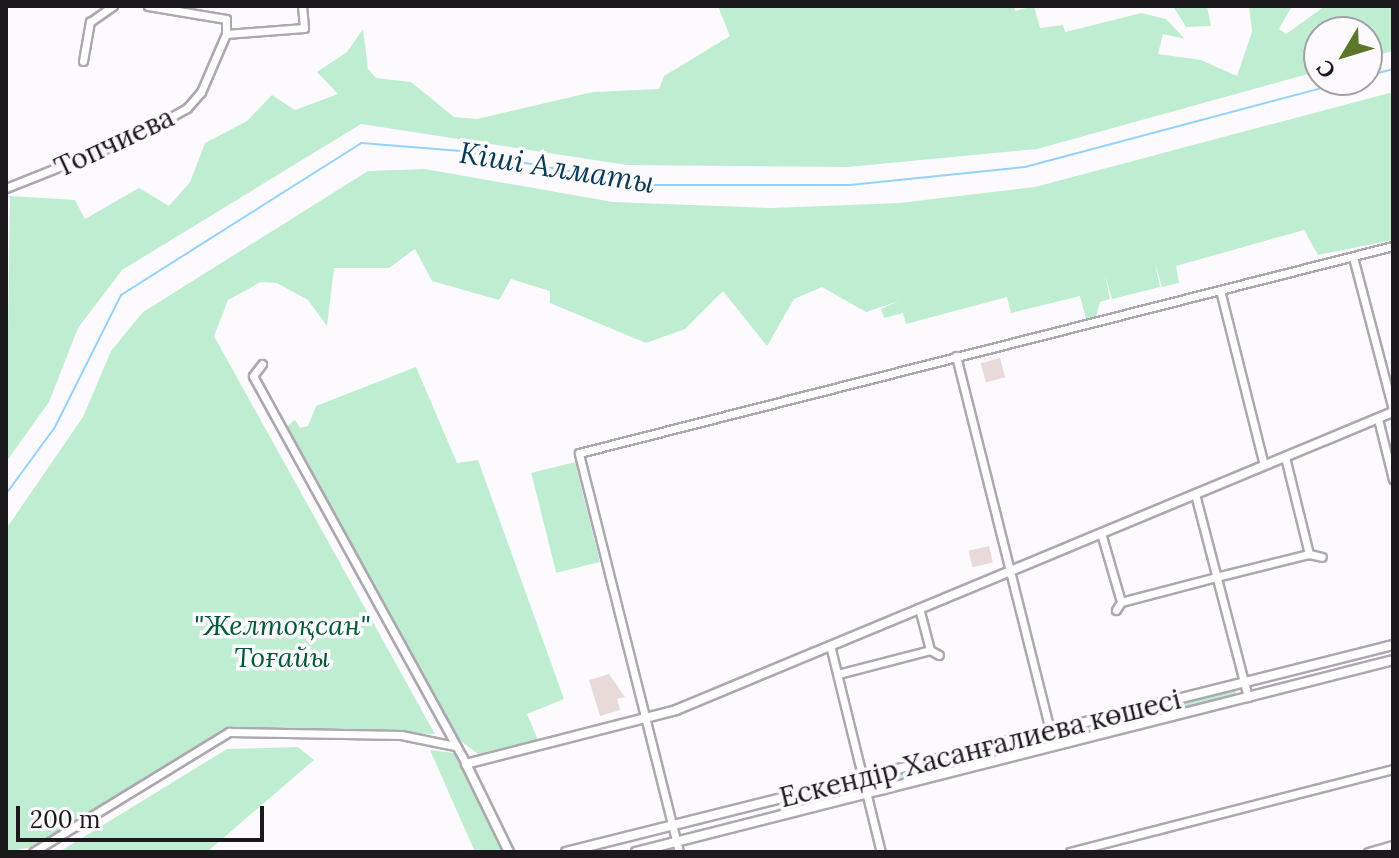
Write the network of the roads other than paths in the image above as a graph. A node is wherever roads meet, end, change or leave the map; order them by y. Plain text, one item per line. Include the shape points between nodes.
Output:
1 (113, 6) edge
2 (148, 6) edge
3 (302, 6) edge
4 (226, 34) junction
5 (83, 61) dead end
6 (6, 188) edge
7 (1393, 246) edge
8 (1353, 257) junction
9 (1220, 290) junction
10 (956, 356) junction
11 (262, 364) dead end
12 (1393, 411) edge
13 (1378, 419) junction
14 (1285, 457) junction
15 (1264, 465) junction
16 (1393, 479) edge
17 (1195, 494) junction
18 (1101, 533) junction
19 (1309, 554) junction
20 (1322, 557) dead end
21 (1010, 570) junction
22 (1216, 577) junction
23 (1121, 602) junction
24 (919, 608) junction
25 (1116, 610) dead end
26 (830, 645) junction
27 (1393, 645) edge
28 (930, 650) junction
29 (939, 655) dead end
30 (1393, 660) edge
31 (838, 674) junction
32 (1244, 682) junction
33 (1248, 697) junction
34 (645, 721) junction
35 (1050, 730) junction
36 (1054, 745) junction
37 (455, 746) junction
38 (466, 764) junction
39 (1393, 769) edge
40 (862, 777) junction
41 (866, 793) junction
42 (672, 826) junction
43 (676, 841) junction
44 (1393, 845) edge
45 (33, 852) edge
46 (509, 852) edge
47 (566, 852) edge
48 (636, 852) edge
49 (679, 852) edge
50 (881, 852) edge
51 (1070, 852) edge
52 (1368, 852) edge

1 - 5 street via 90,22
2 - 4 street via 226,19
3 - 4 street via 304,28
4 - 6 street, Топчиева via 201,92 187,108 139,135
7 - 8 street
8 - 9 street
8 - 12 street
9 - 10 street
9 - 15 street
10 - 21 street
10 - 34 street via 579,453
11 - 37 street via 253,376
12 - 13 street
13 - 14 street
13 - 16 street
14 - 15 street
14 - 19 street
15 - 17 street
17 - 18 street
17 - 22 street
18 - 21 street
18 - 23 street
19 - 20 street
19 - 22 street
21 - 24 street
21 - 35 street
22 - 23 street
22 - 32 street
23 - 25 street
24 - 26 street
24 - 28 street
26 - 31 street
26 - 34 street
27 - 32 street, Ескендір Хасанғалиева көшесі
28 - 29 street
28 - 31 street
30 - 33 street, Ескендір Хасанғалиева көшесі
31 - 40 street
32 - 33 street
32 - 35 street, Ескендір Хасанғалиева көшесі
33 - 36 street, Ескендір Хасанғалиева көшесі
34 - 38 street
34 - 42 street
35 - 36 street
35 - 40 street, Ескендір Хасанғалиева көшесі
36 - 41 street, Ескендір Хасанғалиева көшесі
37 - 38 street
37 - 45 street via 401,735 229,732
38 - 46 street
39 - 51 street
40 - 41 street
40 - 42 street, Ескендір Хасанғалиева көшесі
41 - 43 street, Ескендір Хасанғалиева көшесі
41 - 50 street
42 - 43 street
42 - 47 street, Ескендір Хасанғалиева көшесі
43 - 48 street, Ескендір Хасанғалиева көшесі
43 - 49 street
44 - 52 street

